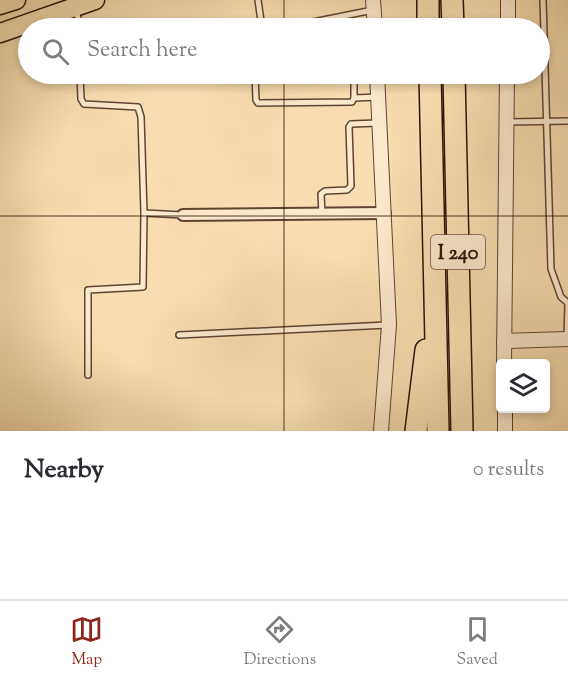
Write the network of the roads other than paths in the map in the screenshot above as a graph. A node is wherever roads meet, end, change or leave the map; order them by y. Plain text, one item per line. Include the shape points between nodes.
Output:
1 (16, 0) edge
2 (95, 0) edge
3 (258, 0) edge
4 (428, 0) edge
5 (452, 0) edge
6 (508, 0) edge
7 (543, 0) edge
8 (0, 5) edge
9 (373, 5) edge
10 (76, 7) junction
11 (44, 18) edge
12 (78, 18) edge
13 (261, 18) edge
14 (329, 18) edge
15 (429, 18) edge
16 (453, 18) edge
17 (508, 18) edge
18 (544, 18) edge
19 (18, 27) edge
20 (0, 33) edge
21 (81, 84) edge
22 (255, 84) edge
23 (354, 84) edge
24 (377, 84) edge
25 (429, 84) edge
26 (454, 84) edge
27 (507, 84) edge
28 (546, 84) edge
29 (378, 97) junction
30 (354, 98) junction
31 (568, 121) edge
32 (507, 122) junction
33 (548, 122) junction
34 (380, 123) junction
35 (144, 213) junction
36 (385, 213) junction
37 (322, 214) junction
38 (183, 215) joint
39 (435, 278) junction
40 (568, 303) edge
41 (388, 325) junction
42 (179, 335) dead end
43 (568, 339) edge
44 (504, 341) junction
45 (504, 359) edge
46 (88, 375) dead end
47 (505, 413) edge
48 (381, 431) edge
49 (416, 431) edge
50 (438, 431) edge
51 (462, 431) edge
52 (505, 431) edge

1 - 8 main road
2 - 10 main road
3 - 13 lane
4 - 15 highway
5 - 16 highway
6 - 17 street
7 - 18 lane
9 - 14 lane
10 - 11 main road
10 - 12 lane
19 - 20 main road
21 - 35 lane via 84,104 138,107
22 - 30 lane via 258,103 352,102
23 - 30 lane
24 - 29 street
25 - 39 highway, I 240
26 - 51 highway, I 240
27 - 32 street
28 - 33 lane
29 - 30 lane
29 - 34 street
31 - 33 lane
32 - 33 lane
32 - 44 street
33 - 40 lane via 551,269 561,297
34 - 36 street
34 - 37 lane via 349,127 351,186 321,194
35 - 38 lane
35 - 46 lane via 143,287 88,290
36 - 37 street
36 - 41 street
37 - 38 street
39 - 49 highway
39 - 50 highway, I 240
40 - 43 lane
41 - 42 lane
41 - 48 street
43 - 44 street
44 - 45 street
47 - 52 street

